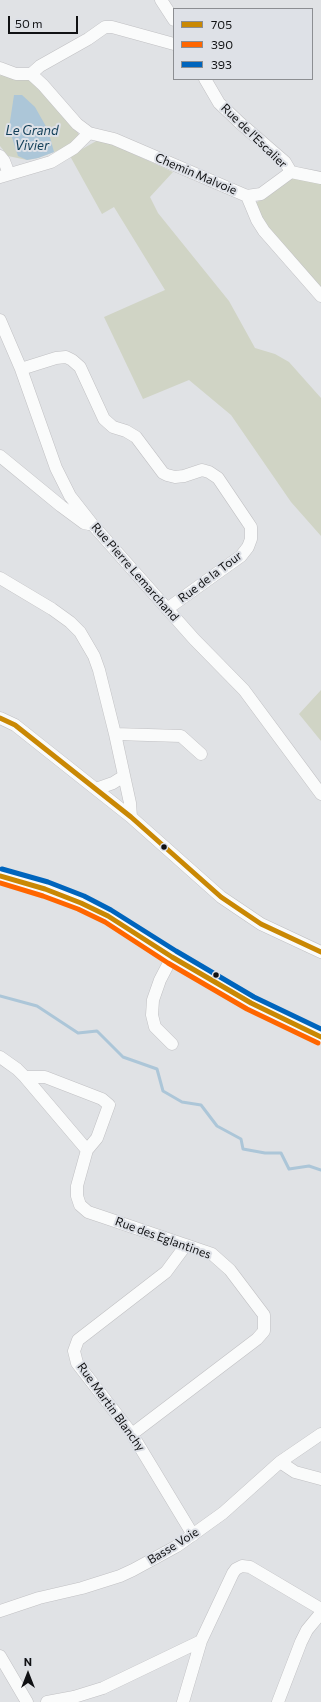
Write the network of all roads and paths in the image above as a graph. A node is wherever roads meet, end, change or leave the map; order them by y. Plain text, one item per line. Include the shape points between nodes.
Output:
1 (161, 0) edge
2 (173, 18) edge
3 (173, 44) edge
4 (0, 68) edge
5 (30, 74) junction
6 (206, 80) edge
7 (90, 133) junction
8 (0, 156) edge
9 (291, 172) junction
10 (4, 175) edge
11 (321, 178) edge
12 (247, 196) junction
13 (321, 296) edge
14 (0, 320) edge
15 (21, 369) junction
16 (0, 456) edge
17 (92, 524) junction
18 (0, 578) edge
19 (167, 609) junction
20 (0, 718) edge
21 (115, 734) junction
22 (201, 754) dead end
23 (124, 776) junction
24 (96, 789) junction
25 (321, 794) edge
26 (131, 817) junction
27 (0, 876) edge
28 (321, 952) edge
29 (172, 957) junction
30 (321, 1037) edge
31 (172, 1044) dead end
32 (0, 1057) edge
33 (25, 1077) junction
34 (87, 1150) junction
35 (186, 1245) junction
36 (132, 1434) junction
37 (321, 1434) edge
38 (280, 1462) junction
39 (321, 1479) edge
40 (193, 1535) junction
41 (321, 1609) edge
42 (0, 1611) edge
43 (321, 1613) edge
44 (201, 1641) junction
45 (0, 1656) edge
46 (27, 1702) edge
47 (47, 1702) edge
48 (183, 1702) edge
49 (278, 1702) edge

1 - 2 street
3 - 5 street via 105,27
4 - 5 street via 16,74
5 - 7 street via 77,124
6 - 9 street, Rue de l'Escalier via 219,103 285,162
7 - 10 street via 74,148 52,162
7 - 12 street, Chemin Malvoie via 114,139
8 - 10 street via 4,161
9 - 11 street
9 - 12 street, Chemin Malvoie via 261,194
12 - 13 street via 257,220 268,236
14 - 15 street, Rue Pierre Lemarchand
15 - 17 street, Rue Pierre Lemarchand via 56,468 70,496
15 - 19 street, Rue de la Tour via 56,358 66,357 72,360 80,367 104,418 113,427 136,437 163,473 174,477 202,470 209,472 218,478 247,521 251,539 241,556
16 - 17 street via 61,506 84,523
17 - 19 street, Rue Pierre Lemarchand
18 - 21 street via 52,609 80,632 99,670
19 - 25 street, Rue Pierre Lemarchand via 244,690
20 - 24 street via 15,725
21 - 22 street via 181,736
21 - 23 street
23 - 24 street
23 - 26 street
24 - 26 street
26 - 28 street via 221,897 261,924
27 - 29 main road via 81,903 111,918
29 - 30 main road via 257,1006
29 - 31 street via 153,1000 152,1015 155,1027
32 - 33 street
33 - 34 street
33 - 34 street, Rue des Eglantines via 45,1077 102,1099 109,1105 97,1138
34 - 35 street, Rue des Eglantines via 77,1186 80,1205 88,1212
35 - 36 street, Rue Martin Blanchy via 166,1272 78,1340 74,1351 77,1363
35 - 36 street, Rue des Eglantines via 212,1254 230,1270 264,1315 264,1331 257,1339
36 - 40 street, Rue Martin Blanchy
37 - 38 street, Basse Voie
38 - 39 street via 295,1472
38 - 40 street, Basse Voie via 223,1513
40 - 42 street, Basse Voie via 120,1576
41 - 44 street via 250,1567 242,1566 233,1572
43 - 49 street via 301,1642
44 - 47 street via 103,1688
44 - 48 street
45 - 46 street

